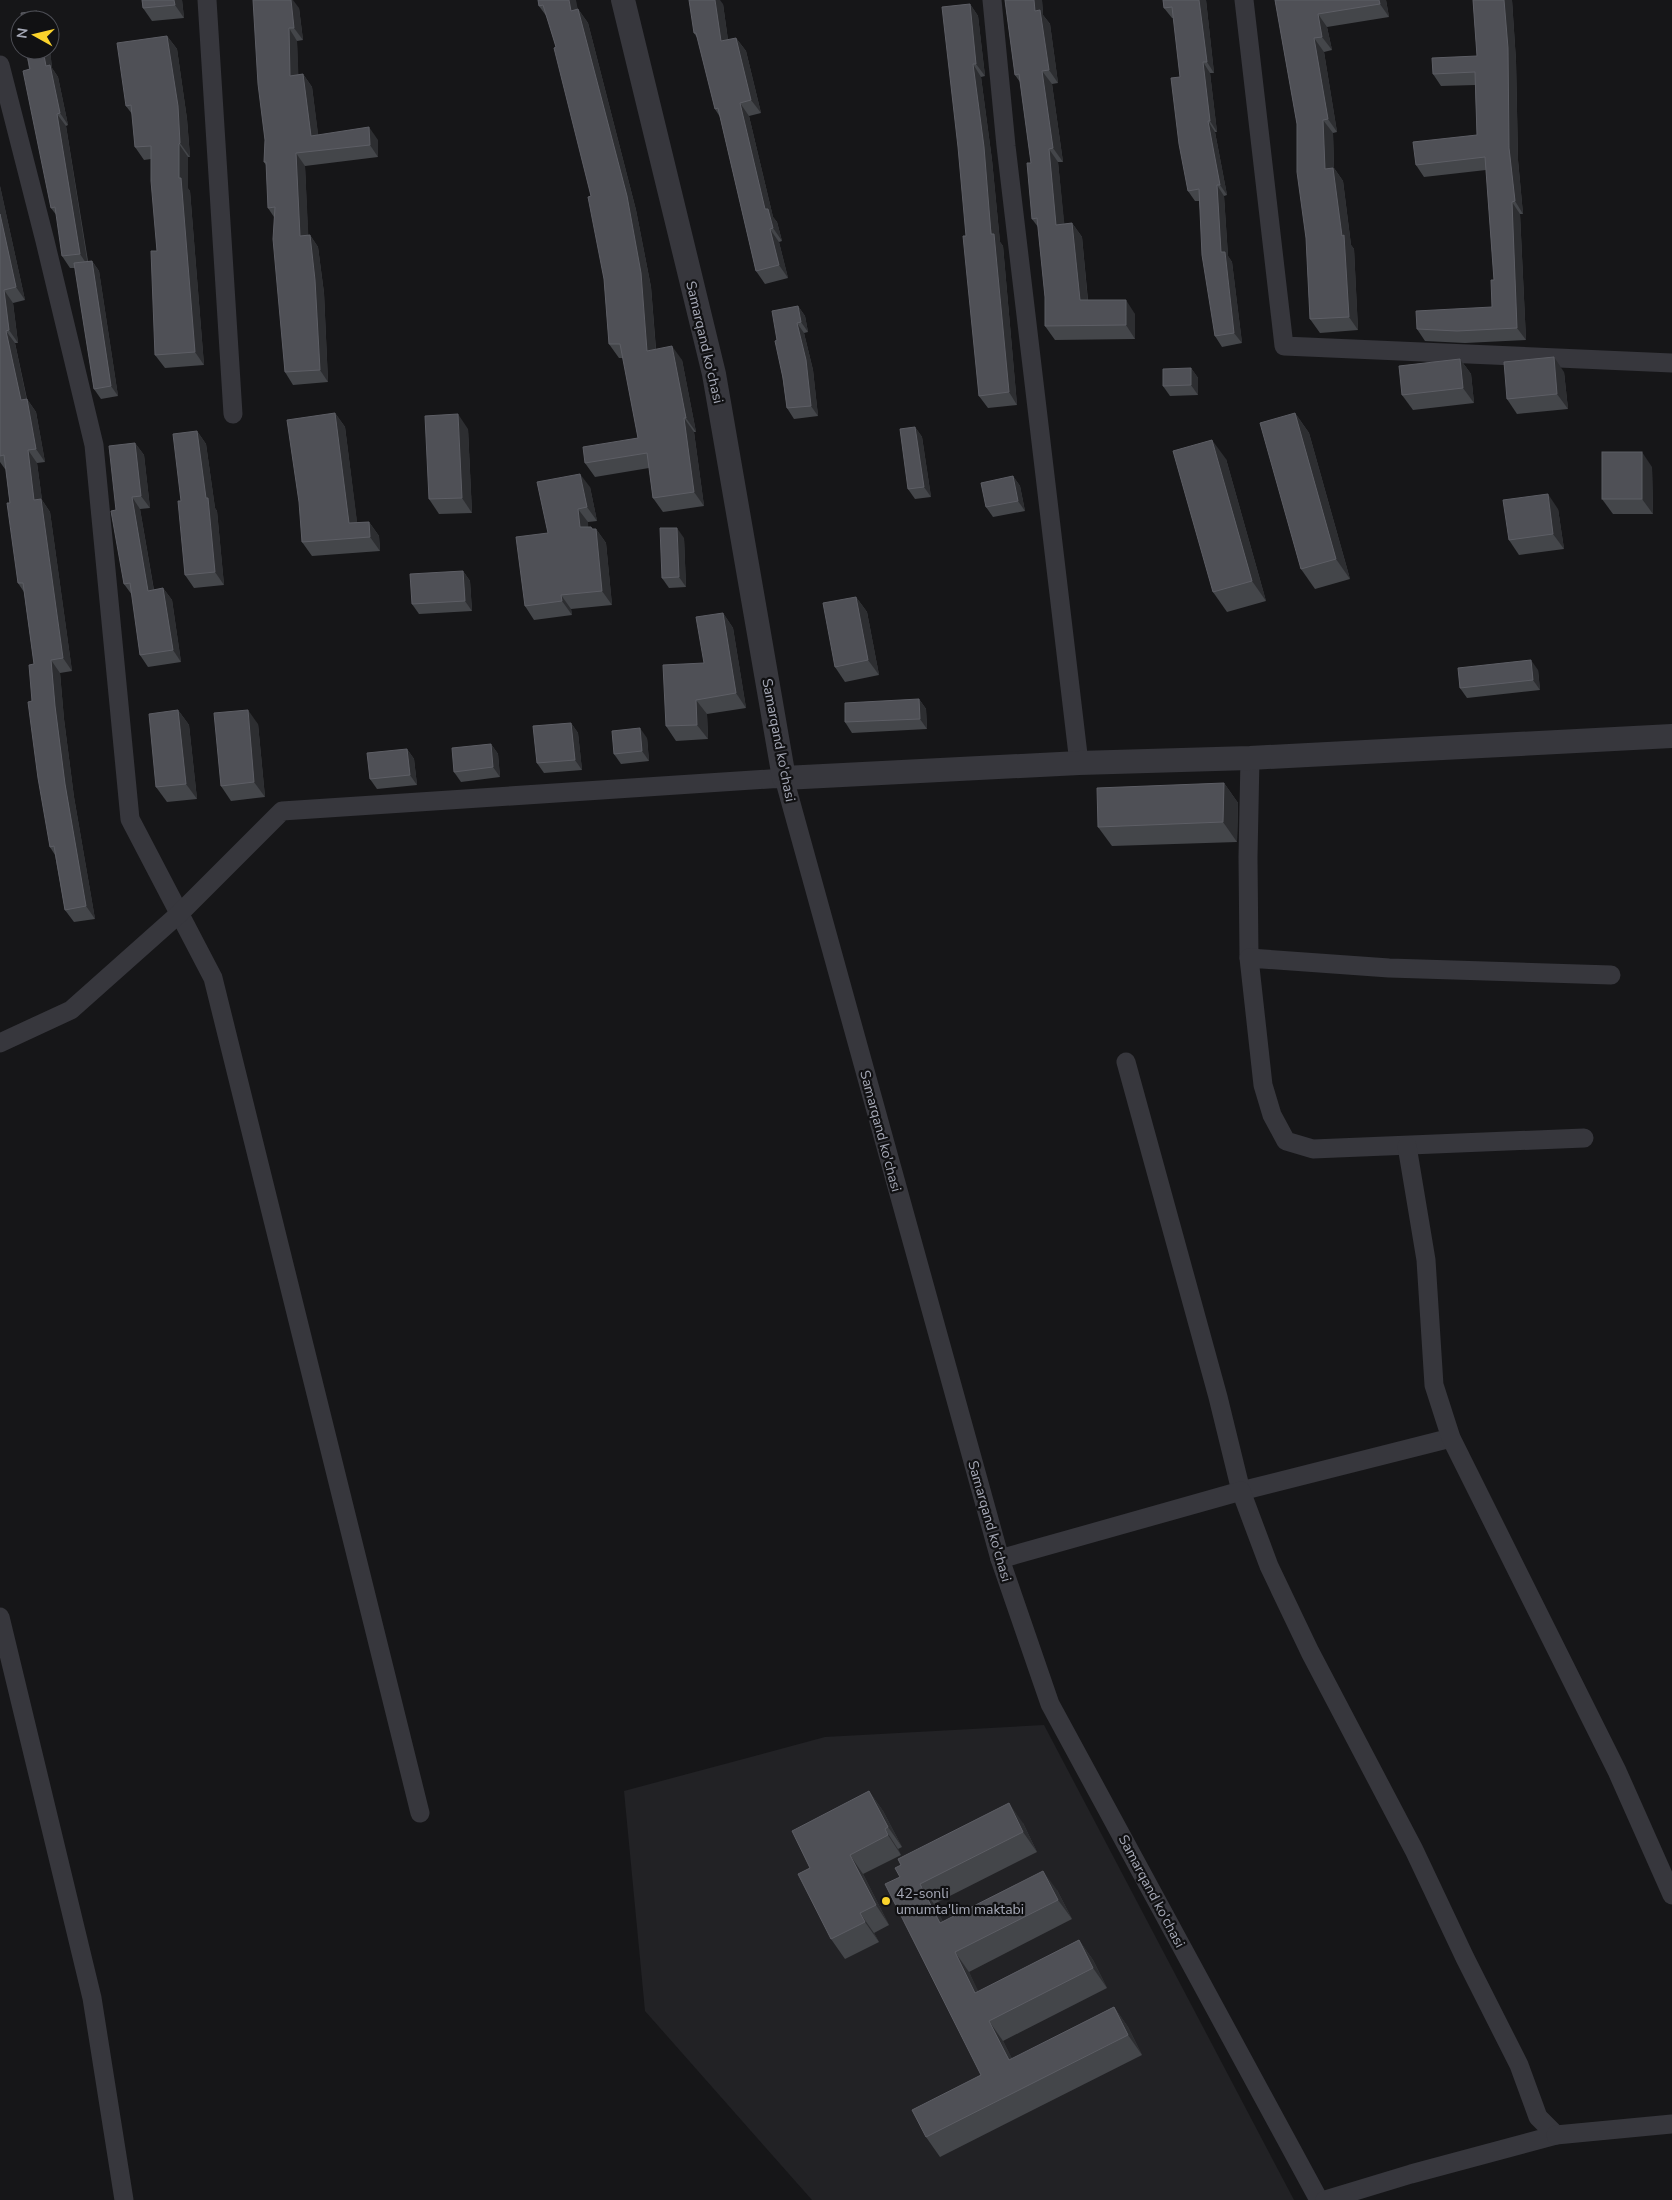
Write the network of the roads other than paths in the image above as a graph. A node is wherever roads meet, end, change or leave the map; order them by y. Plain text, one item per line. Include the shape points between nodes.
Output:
1 (207, 0) edge
2 (623, 0) edge
3 (992, 0) edge
4 (1244, 0) edge
5 (0, 65) edge
6 (1672, 363) edge
7 (233, 414) dead end
8 (1672, 736) edge
9 (1250, 758) junction
10 (1079, 763) junction
11 (784, 778) junction
12 (180, 913) junction
13 (1249, 958) junction
14 (1611, 974) dead end
15 (0, 1043) edge
16 (1126, 1062) dead end
17 (1584, 1138) dead end
18 (1407, 1146) junction
19 (1451, 1438) junction
20 (1241, 1491) junction
21 (1000, 1559) junction
22 (0, 1617) edge
23 (8, 1690) edge
24 (420, 1813) dead end
25 (1672, 1895) edge
26 (1672, 2124) edge
27 (1556, 2135) junction
28 (124, 2200) edge
29 (1320, 2200) edge
30 (1325, 2200) edge

1 - 7 street
2 - 11 street, Samarqand ko'chasi via 714,374
3 - 10 street via 1006,146
4 - 6 street via 1284,346
5 - 12 street via 94,445 130,819
8 - 9 street
9 - 10 street
9 - 13 street
10 - 11 street
11 - 12 street via 282,811
11 - 21 street, Samarqand ko'chasi
12 - 15 street via 70,1010
12 - 24 street via 213,978
13 - 14 street via 1389,968
13 - 18 street via 1263,1085 1272,1115 1286,1140 1313,1149
16 - 20 street
17 - 18 street
18 - 19 street via 1426,1260 1434,1385
19 - 20 street
19 - 25 street via 1617,1771
20 - 21 street
20 - 27 street via 1269,1566 1310,1652 1414,1850 1519,2066 1538,2117
21 - 29 street, Samarqand ko'chasi via 1050,1704
22 - 23 street
23 - 28 street via 92,1998
26 - 27 street
27 - 30 street

